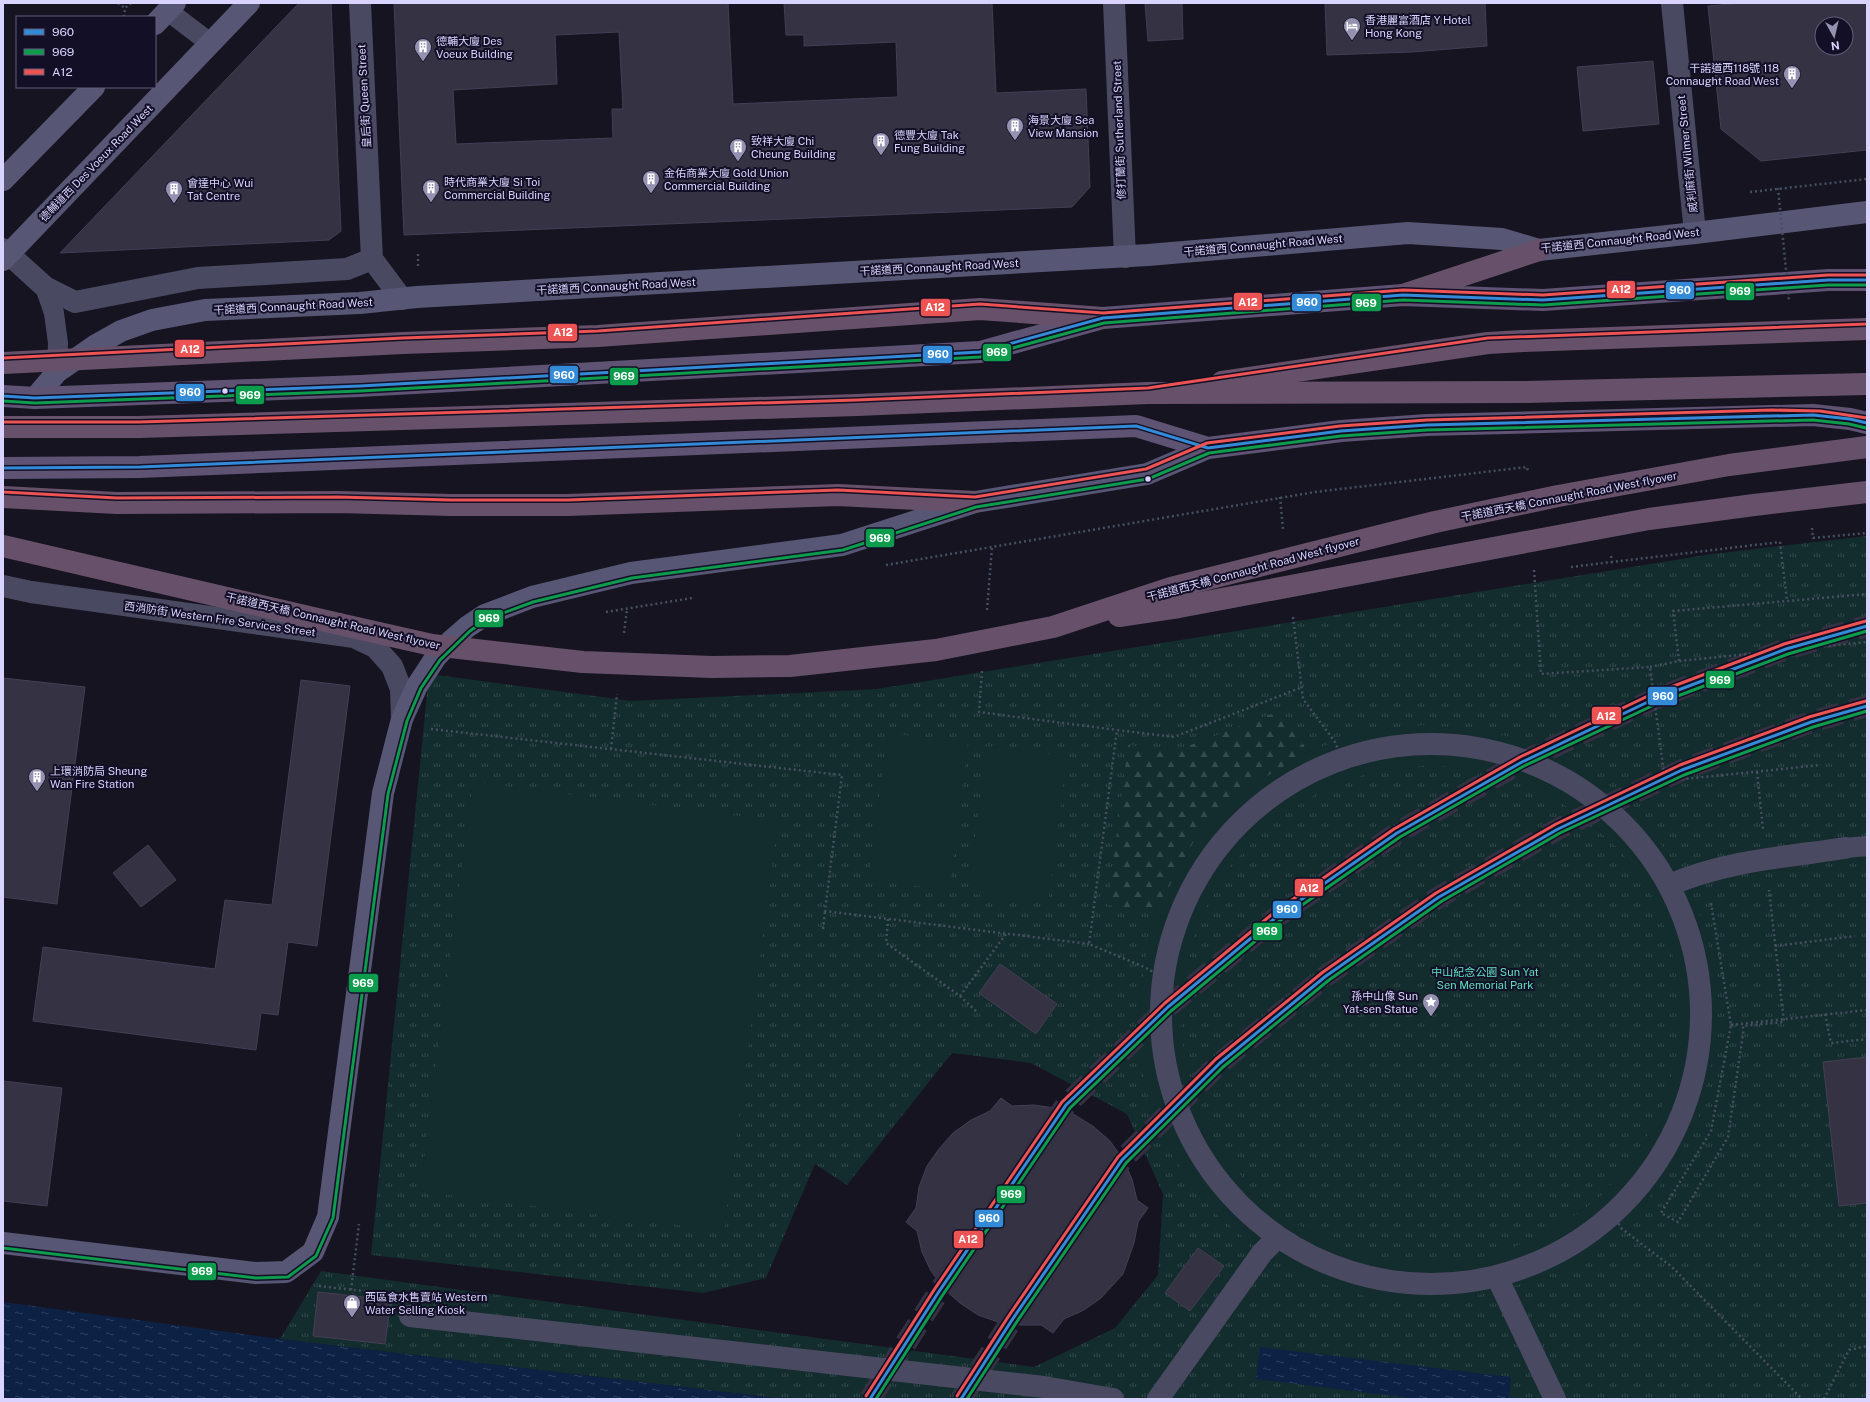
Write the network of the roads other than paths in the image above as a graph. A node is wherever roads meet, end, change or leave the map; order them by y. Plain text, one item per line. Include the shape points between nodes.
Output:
1 (249, 3) edge
2 (360, 3) edge
3 (1114, 3) edge
4 (1672, 3) edge
5 (164, 10) edge
6 (210, 43) junction
7 (93, 88) edge
8 (3, 180) edge
9 (1867, 212) edge
10 (1695, 233) junction
11 (1539, 250) junction
12 (5, 254) edge
13 (1125, 257) junction
14 (372, 259) junction
15 (1867, 280) edge
16 (44, 287) junction
17 (1403, 295) junction
18 (402, 299) junction
19 (1103, 318) junction
20 (1867, 329) edge
21 (3, 363) edge
22 (57, 372) junction
23 (1867, 384) edge
24 (1148, 393) junction
25 (3, 396) edge
26 (35, 398) junction
27 (1867, 423) edge
28 (3, 427) edge
29 (1867, 447) edge
30 (1208, 448) junction
31 (3, 468) edge
32 (1867, 492) edge
33 (3, 496) edge
34 (975, 502) junction
35 (3, 546) edge
36 (3, 574) edge
37 (3, 586) edge
38 (31, 592) junction
39 (1053, 627) junction
40 (402, 719) junction
41 (1867, 846) edge
42 (1845, 848) joint
43 (1670, 885) junction
44 (1277, 1238) junction
45 (3, 1243) edge
46 (1497, 1277) junction
47 (410, 1316) dead end
48 (1113, 1399) edge
49 (1158, 1399) edge
50 (1555, 1399) edge

1 - 6 street, 德輔道西 Des Voeux Road West
2 - 14 street, 皇后街 Queen Street
3 - 13 street, 修打蘭街 Sutherland Street
4 - 10 street, 威利麻街 Wilmer Street
5 - 6 lane
6 - 12 street, 德輔道西 Des Voeux Road West
7 - 8 street
9 - 10 street, 干諾道西 Connaught Road West
10 - 11 street, 干諾道西 Connaught Road West
11 - 13 street, 干諾道西 Connaught Road West via 1502,239 1408,233
11 - 17 highway
12 - 16 street
13 - 18 street, 干諾道西 Connaught Road West
14 - 16 street via 347,270 198,278 75,302
14 - 18 street
15 - 17 main road via 1828,280 1543,300
16 - 22 lane via 54,313 58,343
17 - 19 main road
18 - 22 street, 干諾道西 Connaught Road West via 205,310 180,314 121,331 96,344
19 - 21 highway, bridge via 980,309 598,336
19 - 26 main road via 980,352 360,386
20 - 24 highway, bridge via 1488,342
22 - 26 street, 干諾道西 Connaught Road West
23 - 24 highway, bridge via 1486,393
24 - 28 highway via 857,405 139,427
25 - 26 main road
27 - 30 main road via 1813,415 1427,425 1341,431
29 - 39 highway, 干諾道西天橋 Connaught Road West flyover, bridge via 1729,465 1558,496 1435,522 1171,588
30 - 31 main road via 1136,426 140,467
30 - 34 street via 1148,474
32 - 39 highway, bridge via 1649,519
33 - 34 highway via 118,502 451,505 623,504 838,495
34 - 40 street, 西消防街 Western Fire Services Street via 842,545 631,573 532,597 485,616 450,641 417,686
35 - 39 highway, 干諾道西天橋 Connaught Road West flyover, bridge via 432,645 583,662 712,667 790,666 936,650
36 - 38 street, 西消防街 Western Fire Services Street
37 - 38 street, 西消防街 Western Fire Services Street
38 - 40 street, 西消防街 Western Fire Services Street via 354,637 375,647 392,666 401,689
40 - 45 street, 西消防街 Western Fire Services Street via 383,793 328,1218 313,1252 286,1272 256,1273
41 - 42 lane
42 - 43 street via 1706,872
43 - 44 street via 1637,837 1594,797 1543,768 1487,750 1428,743 1370,750 1314,770 1257,805 1212,854 1179,912 1161,976 1159,1036 1171,1095 1195,1150 1231,1199
43 - 46 street via 1692,935 1702,989 1702,1043 1683,1114 1656,1166 1613,1215 1559,1253
44 - 46 street via 1328,1265 1383,1281 1440,1285
44 - 49 street via 1262,1253
46 - 50 street
47 - 48 street via 1044,1387

